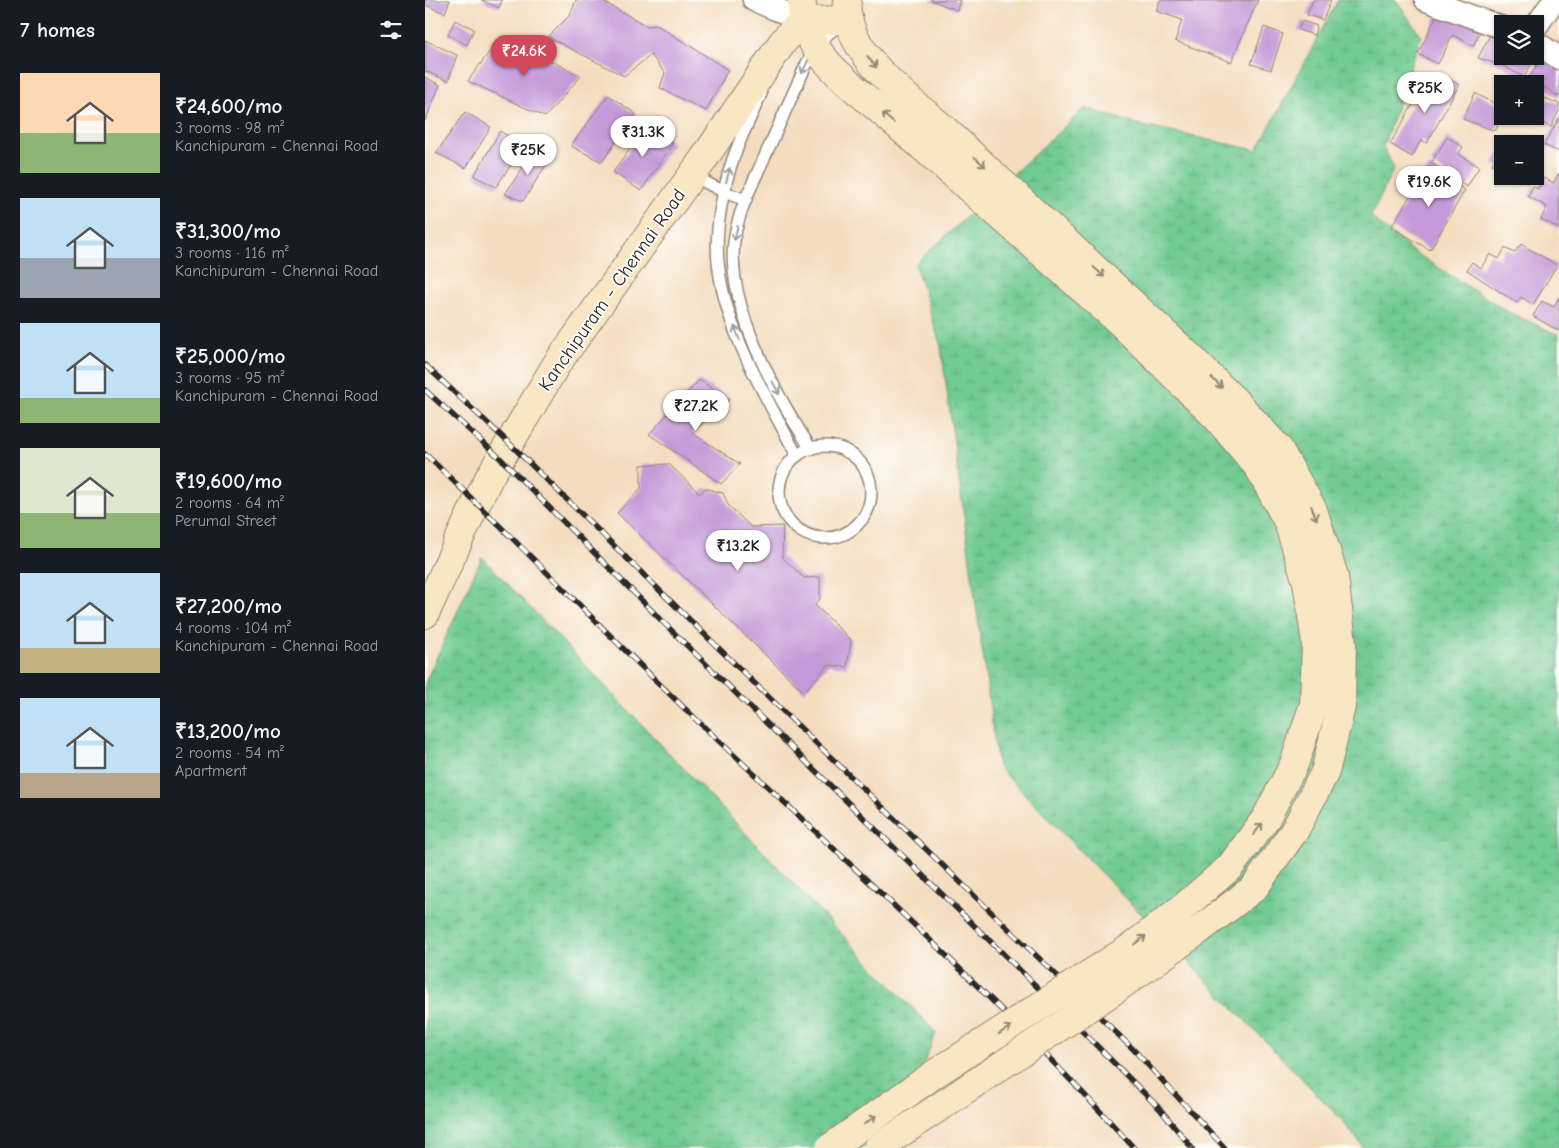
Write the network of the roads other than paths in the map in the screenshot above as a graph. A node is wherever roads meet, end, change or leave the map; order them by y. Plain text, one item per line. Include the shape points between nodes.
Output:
1 (754, 0) edge
2 (1426, 0) edge
3 (1553, 0) edge
4 (848, 10) edge
5 (803, 11) edge
6 (1543, 15) edge
7 (1494, 25) edge
8 (784, 40) junction
9 (816, 47) junction
10 (1544, 48) edge
11 (1559, 58) edge
12 (692, 175) junction
13 (724, 192) junction
14 (746, 200) junction
15 (811, 449) junction
16 (797, 456) junction
17 (425, 614) edge
18 (830, 1148) edge
19 (878, 1148) edge

1 - 5 street
2 - 7 street
3 - 6 street
4 - 5 main road
4 - 9 lane
4 -> 19 main road, bridge via 863,51 878,71 1188,355 1278,448 1313,510 1334,576 1341,643 1341,707 1325,772 1295,830 1254,888 1113,991
5 - 8 main road, Kanchipuram - Chennai Road
5 - 9 main road
8 - 12 main road, Kanchipuram - Chennai Road
13 -> 8 lane via 729,170
9 -> 14 lane
18 -> 9 main road, bridge via 936,1073 1130,948 1181,910 1230,867 1266,818 1294,764 1314,704 1316,644 1307,582 1288,522 1259,468 1217,418 1122,324 828,65
10 - 11 street
12 - 13 lane
12 - 17 main road, Kanchipuram - Chennai Road via 595,308 522,420 489,476
13 - 14 lane
16 -> 13 lane via 738,336 724,291 718,261 718,228
14 -> 15 lane via 734,242 740,301 767,372
15 - 16 lane
15 - 16 lane via 822,446 850,454 868,477 871,491 869,506 852,530 823,538 808,535 794,528 784,515 779,485 784,470

